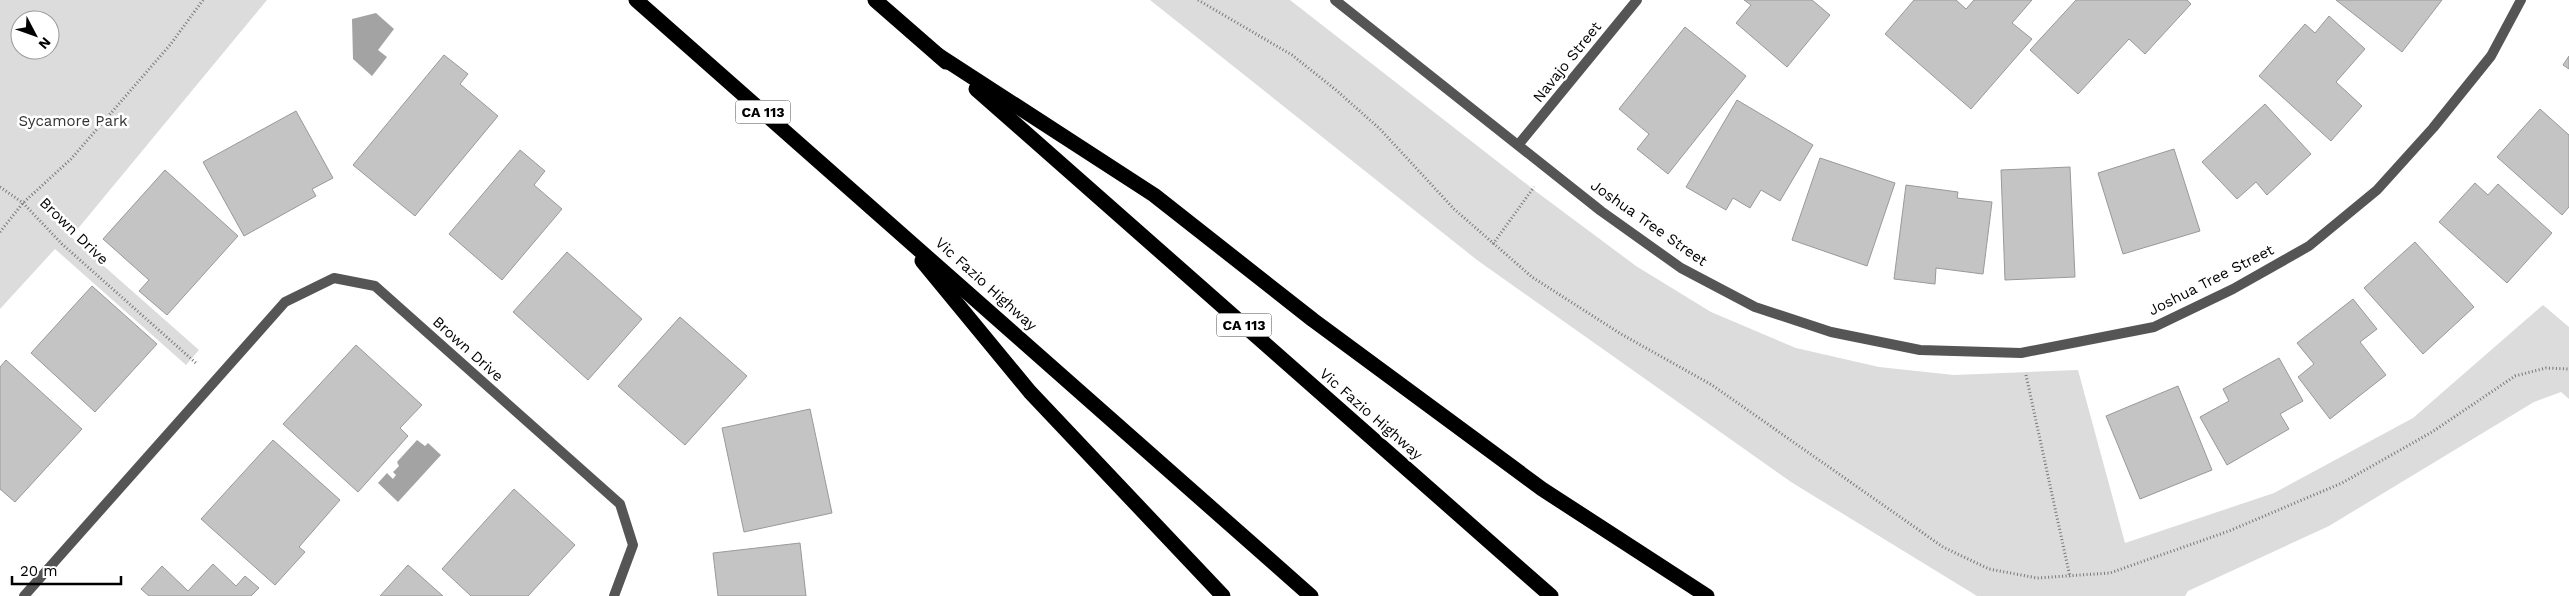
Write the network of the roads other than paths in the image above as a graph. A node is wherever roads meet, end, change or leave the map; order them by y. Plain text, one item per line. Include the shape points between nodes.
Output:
1 (636, 0) edge
2 (875, 0) edge
3 (1335, 0) edge
4 (1638, 0) edge
5 (2521, 0) edge
6 (938, 55) junction
7 (1519, 144) junction
8 (891, 224) junction
9 (24, 596) edge
10 (614, 596) edge
11 (1223, 596) edge
12 (1311, 596) edge
13 (1551, 596) edge
14 (1707, 596) edge

1 - 8 highway, Vic Fazio Highway / CA 113
2 - 6 highway, Vic Fazio Highway / CA 113
3 - 7 street, Joshua Tree Street
4 - 7 street, Navajo Street
5 - 7 street, Joshua Tree Street via 2492,56 2432,128 2377,190 2309,246 2233,289 2154,327 2022,352 1920,350 1832,332 1755,306 1681,268 1601,210
6 - 13 highway, Vic Fazio Highway / CA 113
6 - 14 highway via 1154,194 1313,320 1542,489
8 - 11 highway via 1030,392
8 - 12 highway, Vic Fazio Highway / CA 113
9 - 10 street, Brown Drive via 285,302 334,278 375,286 620,504 633,545

